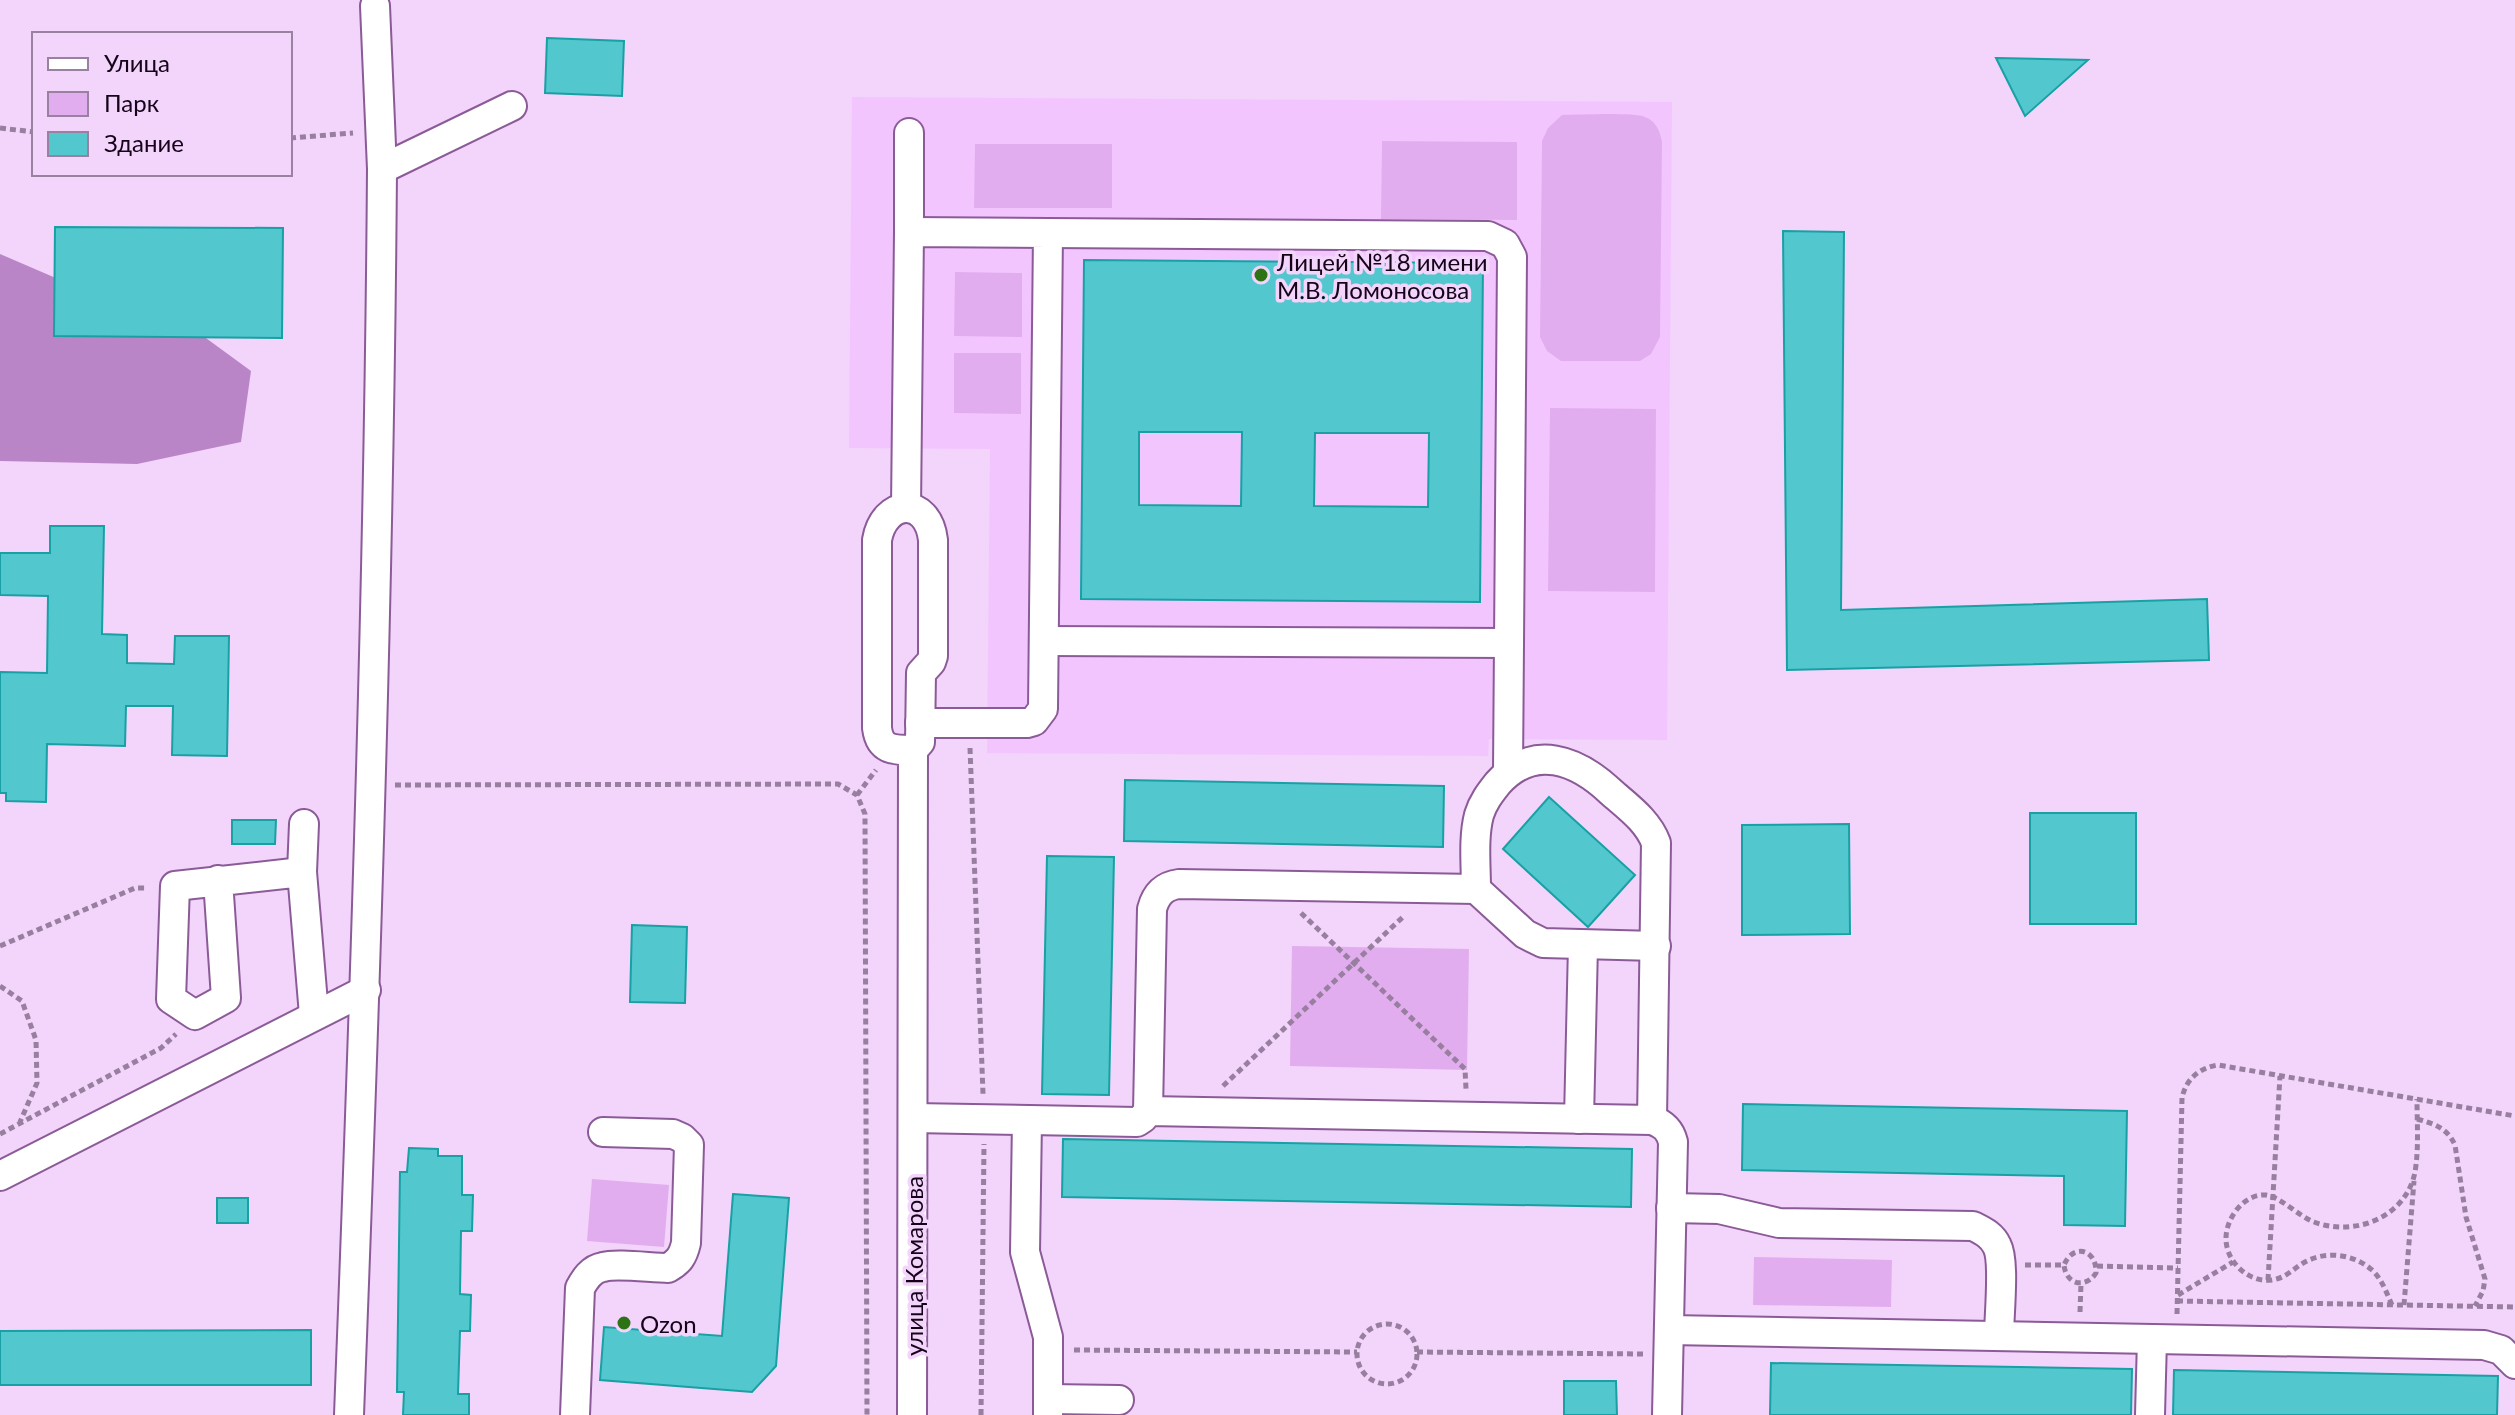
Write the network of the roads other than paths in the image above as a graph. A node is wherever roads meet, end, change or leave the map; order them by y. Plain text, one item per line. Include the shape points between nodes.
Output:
1 (375, 6) dead end
2 (512, 106) dead end
3 (909, 133) dead end
4 (382, 169) junction
5 (909, 232) junction
6 (1048, 233) junction
7 (906, 508) junction
8 (1045, 641) junction
9 (1509, 643) junction
10 (920, 723) junction
11 (913, 750) junction
12 (1508, 772) junction
13 (304, 824) dead end
14 (302, 872) junction
15 (218, 880) junction
16 (1476, 889) junction
17 (1583, 945) junction
18 (1656, 946) junction
19 (366, 990) junction
20 (314, 1015) junction
21 (1148, 1111) junction
22 (913, 1118) junction
23 (1579, 1119) junction
24 (1027, 1120) junction
25 (1652, 1120) junction
26 (603, 1132) dead end
27 (0, 1176) edge
28 (1671, 1208) junction
29 (1999, 1336) junction
30 (2152, 1339) junction
31 (1669, 1342) junction
32 (2515, 1364) edge
33 (1119, 1400) dead end
34 (1049, 1407) edge
35 (349, 1415) edge
36 (575, 1415) edge
37 (912, 1415) edge
38 (1667, 1415) edge
39 (2150, 1415) edge

1 - 4 street
2 - 4 street
3 - 5 street
4 - 19 street
5 - 6 street
5 - 7 street
6 - 8 street
6 - 9 street via 1488,236 1505,244 1512,257
7 - 10 street, улица Комарова via 927,519 933,540 933,656 921,673
7 - 11 street via 884,520 877,540 877,728 885,747
8 - 9 street
8 - 10 street via 1039,716 1027,723
9 - 12 street
10 - 11 street, улица Комарова via 920,742
11 - 22 street, улица Комарова
12 - 16 street via 1479,815
12 - 18 street via 1544,759 1576,767 1597,779 1650,829 1657,849
13 - 14 street
14 - 15 street
14 - 20 street
15 - 15 street via 226,998 195,1015 171,999 175,886
16 - 17 street via 1531,938
16 - 21 street via 1179,884 1165,888 1154,901
17 - 18 street
17 - 23 street
18 - 25 street
19 - 20 street
19 - 35 street
20 - 27 street
21 - 23 street
21 - 24 street via 1137,1122
22 - 24 street
22 - 37 street, улица Комарова
23 - 25 street
24 - 34 street via 1025,1252 1045,1322
25 - 28 street via 1666,1127 1673,1142
26 - 36 street via 673,1134 689,1145 686,1243 683,1255 668,1268 603,1266 584,1280
28 - 29 street via 1727,1210 1779,1223 1973,1226 1992,1237 2000,1254
28 - 31 street
29 - 30 street
29 - 31 street
30 - 32 street via 2484,1345 2501,1350
30 - 39 street
31 - 38 street
33 - 34 street

